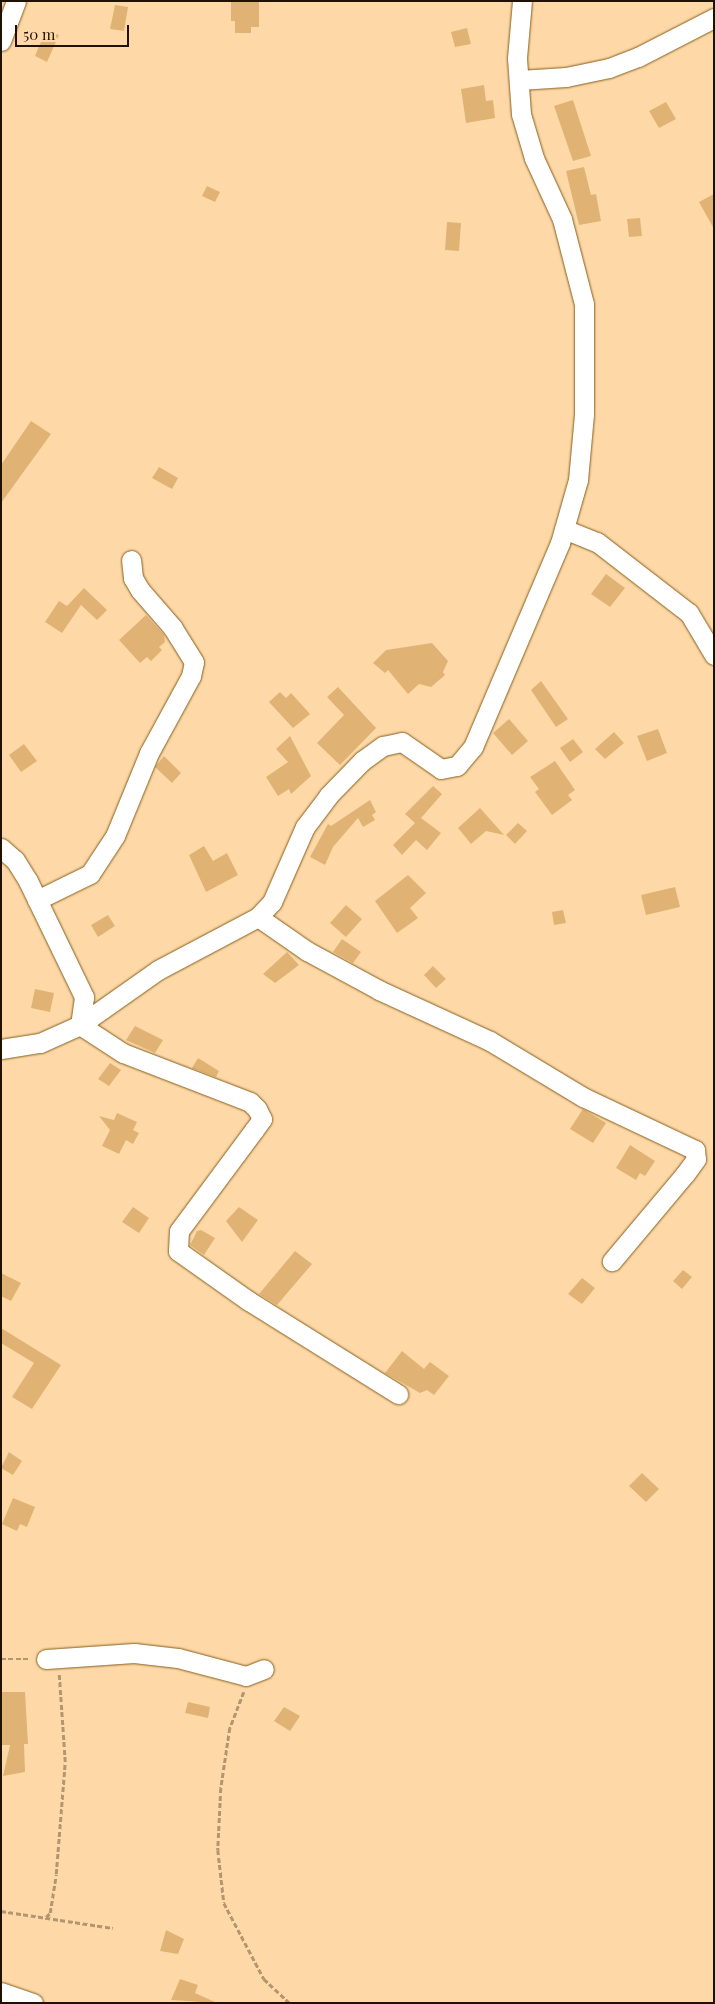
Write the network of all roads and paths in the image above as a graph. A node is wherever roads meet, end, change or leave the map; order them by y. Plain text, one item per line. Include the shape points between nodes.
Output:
1 (16, 1) edge
2 (522, 1) edge
3 (714, 18) edge
4 (1, 41) edge
5 (519, 80) junction
6 (564, 529) junction
7 (131, 560) dead end
8 (714, 655) edge
9 (1, 848) edge
10 (37, 900) junction
11 (258, 917) junction
12 (80, 1025) junction
13 (1, 1049) edge
14 (612, 1261) dead end
15 (398, 1394) dead end
16 (48, 1658) junction
17 (1, 1659) edge
18 (264, 1669) dead end
19 (246, 1676) junction
20 (1, 1911) edge
21 (46, 1917) junction
22 (113, 1928) dead end
23 (1, 1992) edge
24 (33, 2003) edge
25 (290, 2003) edge

1 - 4 street
2 - 5 street
3 - 5 street via 638,57 609,68 566,77
5 - 6 street via 521,114 534,158 562,219 584,304 584,414 578,480
6 - 8 street via 597,542 689,613
6 - 11 street via 473,747 457,766 441,768 402,742 383,746 362,761 328,796 305,827 272,902
7 - 10 street via 133,578 140,590 173,628 194,662 191,676 149,753 115,836 90,874
9 - 10 street via 15,860
10 - 12 street via 84,997
11 - 12 street via 158,970
11 - 14 street via 333,965 397,999 490,1041 583,1097 695,1150 696,1159 685,1174
12 - 13 street via 40,1043
12 - 15 street via 123,1054 244,1100 257,1109 262,1119 179,1231 178,1251 249,1301
16 - 17 path
16 - 19 street via 134,1653 178,1658
16 - 21 path via 59,1671 65,1762 56,1874 50,1913
18 - 19 street
19 - 25 path via 247,1683 230,1728 221,1788 218,1850 224,1903 264,1979
20 - 21 path
21 - 22 path
23 - 24 street

